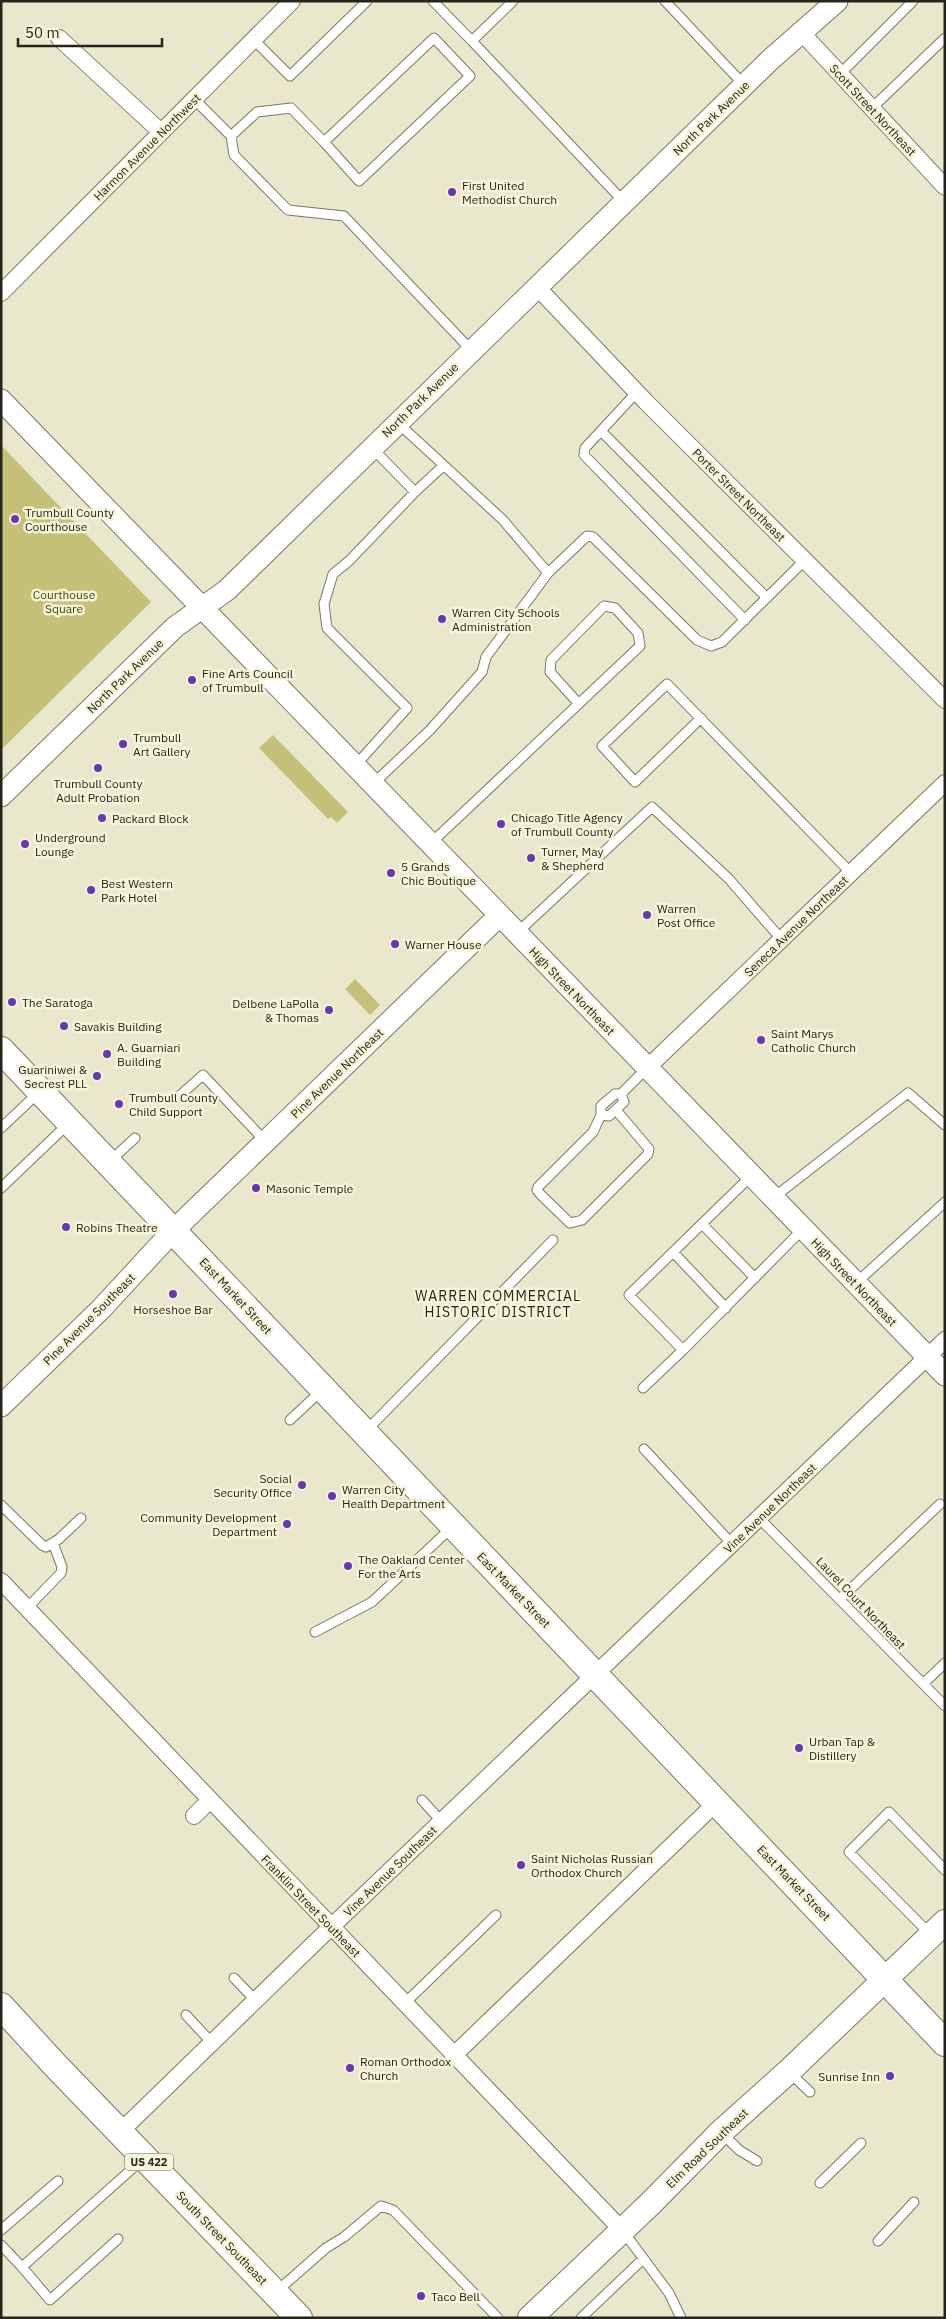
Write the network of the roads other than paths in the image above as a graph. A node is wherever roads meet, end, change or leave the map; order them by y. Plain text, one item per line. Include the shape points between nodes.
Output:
1 (292, 1) edge
2 (367, 1) edge
3 (433, 1) edge
4 (513, 1) edge
5 (665, 1) edge
6 (837, 1) edge
7 (913, 1) edge
8 (802, 33) junction
9 (60, 38) dead end
10 (945, 38) edge
11 (254, 40) junction
12 (472, 41) junction
13 (840, 74) junction
14 (744, 85) junction
15 (194, 99) junction
16 (872, 108) junction
17 (162, 132) junction
18 (231, 136) junction
19 (324, 142) junction
20 (945, 187) edge
21 (624, 202) junction
22 (538, 287) junction
23 (1, 293) edge
24 (471, 350) junction
25 (637, 392) junction
26 (1, 400) edge
27 (398, 422) junction
28 (601, 430) junction
29 (372, 448) junction
30 (443, 466) junction
31 (415, 492) junction
32 (805, 560) junction
33 (548, 573) junction
34 (767, 598) junction
35 (200, 608) junction
36 (745, 620) junction
37 (945, 700) edge
38 (579, 704) junction
39 (700, 718) junction
40 (354, 766) junction
41 (945, 783) edge
42 (372, 785) junction
43 (1, 796) edge
44 (430, 845) junction
45 (851, 873) junction
46 (499, 916) junction
47 (516, 934) junction
48 (782, 940) junction
49 (1, 1050) edge
50 (647, 1068) junction
51 (40, 1091) junction
52 (621, 1094) junction
53 (177, 1098) dead end
54 (616, 1110) junction
55 (601, 1115) junction
56 (70, 1122) junction
57 (945, 1126) edge
58 (1, 1128) edge
59 (135, 1138) dead end
60 (266, 1142) junction
61 (109, 1162) junction
62 (752, 1176) junction
63 (1, 1188) edge
64 (773, 1198) junction
65 (945, 1202) edge
66 (702, 1224) junction
67 (803, 1229) junction
68 (174, 1230) junction
69 (553, 1240) dead end
70 (673, 1252) junction
71 (755, 1278) junction
72 (856, 1283) junction
73 (726, 1308) junction
74 (945, 1340) edge
75 (683, 1350) junction
76 (927, 1357) junction
77 (945, 1375) edge
78 (324, 1388) junction
79 (643, 1388) dead end
80 (1, 1406) edge
81 (290, 1420) dead end
82 (365, 1432) junction
83 (644, 1449) dead end
84 (940, 1504) dead end
85 (1, 1505) edge
86 (81, 1518) dead end
87 (759, 1518) junction
88 (453, 1526) junction
89 (53, 1543) junction
90 (732, 1544) junction
91 (1, 1581) edge
92 (840, 1600) junction
93 (27, 1608) junction
94 (315, 1632) dead end
95 (945, 1663) edge
96 (596, 1675) junction
97 (923, 1684) junction
98 (945, 1706) edge
99 (210, 1800) junction
100 (422, 1800) dead end
101 (716, 1802) junction
102 (194, 1816) dead end
103 (442, 1822) junction
104 (945, 1870) edge
105 (496, 1915) dead end
106 (331, 1927) junction
107 (938, 1928) edge
108 (234, 1978) dead end
109 (886, 1979) junction
110 (256, 2001) junction
111 (405, 2003) junction
112 (1, 2006) edge
113 (186, 2015) dead end
114 (212, 2042) junction
115 (945, 2043) edge
116 (455, 2054) junction
117 (789, 2071) junction
118 (810, 2092) dead end
119 (120, 2132) junction
120 (721, 2132) junction
121 (861, 2143) dead end
122 (145, 2157) junction
123 (757, 2161) dead end
124 (58, 2181) dead end
125 (820, 2183) dead end
126 (914, 2202) dead end
127 (1, 2230) edge
128 (622, 2230) junction
129 (118, 2239) dead end
130 (878, 2241) dead end
131 (1, 2245) edge
132 (643, 2258) junction
133 (22, 2267) junction
134 (275, 2293) junction
135 (299, 2318) edge
136 (498, 2318) edge
137 (530, 2318) edge
138 (581, 2318) edge
139 (682, 2318) edge

1 - 11 street, Harmon Avenue Northwest
2 - 11 lane via 290,76
3 - 12 lane
4 - 12 lane
5 - 14 lane
6 - 8 street, North Park Avenue
7 - 13 lane
8 - 13 street, Scott Street Northeast
8 - 14 street, North Park Avenue
9 - 17 street
10 - 16 lane
11 - 15 street, Harmon Avenue Northwest
12 - 21 lane
13 - 16 street, Scott Street Northeast
14 - 21 street, North Park Avenue
15 - 17 street, Harmon Avenue Northwest
15 - 18 lane
16 - 20 street, Scott Street Northeast
17 - 23 street, Harmon Avenue Northwest
18 - 19 lane via 257,112 291,108
18 - 24 lane via 234,155 288,210 344,216
19 - 19 lane via 434,38 470,76 359,181
21 - 22 street, North Park Avenue
22 - 24 street, North Park Avenue
22 - 25 street, Porter Street Northeast
24 - 27 street, North Park Avenue
25 - 28 lane
25 - 32 street, Porter Street Northeast
26 - 35 street, High Street Northeast
27 - 29 street, North Park Avenue
27 - 30 lane
28 - 34 lane
28 - 36 lane via 585,448 584,455
29 - 31 lane
29 - 35 street, North Park Avenue via 227,590
30 - 31 lane
30 - 33 lane via 503,520
31 - 40 lane via 333,574 324,604 327,628 407,708
32 - 34 lane
32 - 37 street, Porter Street Northeast
33 - 36 lane via 582,539 593,537 698,640 711,646 722,642
33 - 42 lane via 486,656 482,672 430,730
34 - 36 lane
35 - 40 street, High Street Northeast
35 - 43 street, North Park Avenue via 175,627
38 - 38 lane via 640,646 638,632 615,608 604,606 551,660 550,672
38 - 44 lane
39 - 39 lane via 667,684 602,746 635,782
39 - 45 lane
40 - 42 street, High Street Northeast
41 - 45 street, Seneca Avenue Northeast
42 - 44 street, High Street Northeast
44 - 46 street, High Street Northeast
45 - 48 street, Seneca Avenue Northeast
46 - 47 street, High Street Northeast
46 - 60 street, Pine Avenue Northeast
47 - 48 lane via 652,807 729,879
47 - 50 street, High Street Northeast
48 - 50 street, Seneca Avenue Northeast
49 - 51 main road, East Market Street
50 - 52 lane
50 - 62 street, High Street Northeast
51 - 56 main road, East Market Street
51 - 58 lane
52 - 54 lane via 624,1102
52 - 55 lane via 615,1094 601,1106
53 - 60 lane via 203,1075
54 - 55 lane via 609,1116
54 - 55 lane via 644,1140 648,1154 582,1220 570,1223 537,1190 594,1132
56 - 61 main road, East Market Street
56 - 63 lane
57 - 64 lane via 908,1093
59 - 61 lane
60 - 68 street, Pine Avenue Northeast
61 - 68 main road, East Market Street
62 - 64 street, High Street Northeast
62 - 66 lane
64 - 67 street, High Street Northeast
65 - 72 lane
66 - 70 lane
66 - 71 lane
67 - 71 lane
67 - 72 street, High Street Northeast
68 - 78 main road, East Market Street
68 - 80 street, Pine Avenue Southeast via 101,1309
69 - 82 lane
70 - 73 lane
70 - 75 lane via 629,1295
71 - 73 lane
72 - 76 street, High Street Northeast
73 - 75 lane
74 - 76 street, Vine Avenue Northeast
75 - 79 lane
76 - 77 street, High Street Northeast
76 - 87 street, Vine Avenue Northeast
78 - 81 lane
78 - 82 main road, East Market Street
82 - 88 main road, East Market Street
83 - 90 lane
84 - 92 lane
85 - 89 lane via 46,1547
86 - 89 lane
87 - 90 street, Vine Avenue Northeast
87 - 92 lane, Laurel Court Northeast
88 - 94 lane via 372,1602
88 - 96 main road, East Market Street
89 - 93 lane via 62,1567 61,1573
90 - 96 street, Vine Avenue Northeast
91 - 93 street, Franklin Street Southeast
92 - 97 lane, Laurel Court Northeast
93 - 99 street, Franklin Street Southeast
95 - 97 lane
96 - 101 main road, East Market Street
96 - 103 street, Vine Avenue Southeast
97 - 98 lane, Laurel Court Northeast
99 - 102 street
99 - 106 street, Franklin Street Southeast
100 - 103 lane
101 - 109 main road, East Market Street
101 - 116 street
103 - 106 street, Vine Avenue Southeast
104 - 107 lane via 889,1812 849,1852
105 - 111 lane
106 - 110 street, Vine Avenue Southeast
106 - 111 street, Franklin Street Southeast
107 - 109 main road, Elm Road Southeast
108 - 110 lane
109 - 115 main road, East Market Street
109 - 117 main road, Elm Road Southeast
110 - 114 street, Vine Avenue Southeast
111 - 116 street, Franklin Street Southeast
112 - 119 main road, South Street Southeast / US 422
113 - 114 lane
114 - 119 street, Vine Avenue Southeast
116 - 128 street, Franklin Street Southeast
117 - 118 lane
117 - 120 main road, Elm Road Southeast
119 - 122 main road, South Street Southeast / US 422
120 - 123 lane via 739,2150
120 - 128 main road, Elm Road Southeast
121 - 125 lane
122 - 133 lane
122 - 134 main road, South Street Southeast / US 422
124 - 127 lane
126 - 130 lane
128 - 132 lane
128 - 137 main road, Elm Road Southeast
129 - 133 lane via 50,2300
131 - 133 lane
132 - 138 lane
132 - 139 lane via 669,2293
134 - 135 main road, South Street Southeast / US 422
134 - 136 lane via 326,2248 382,2206 393,2210

